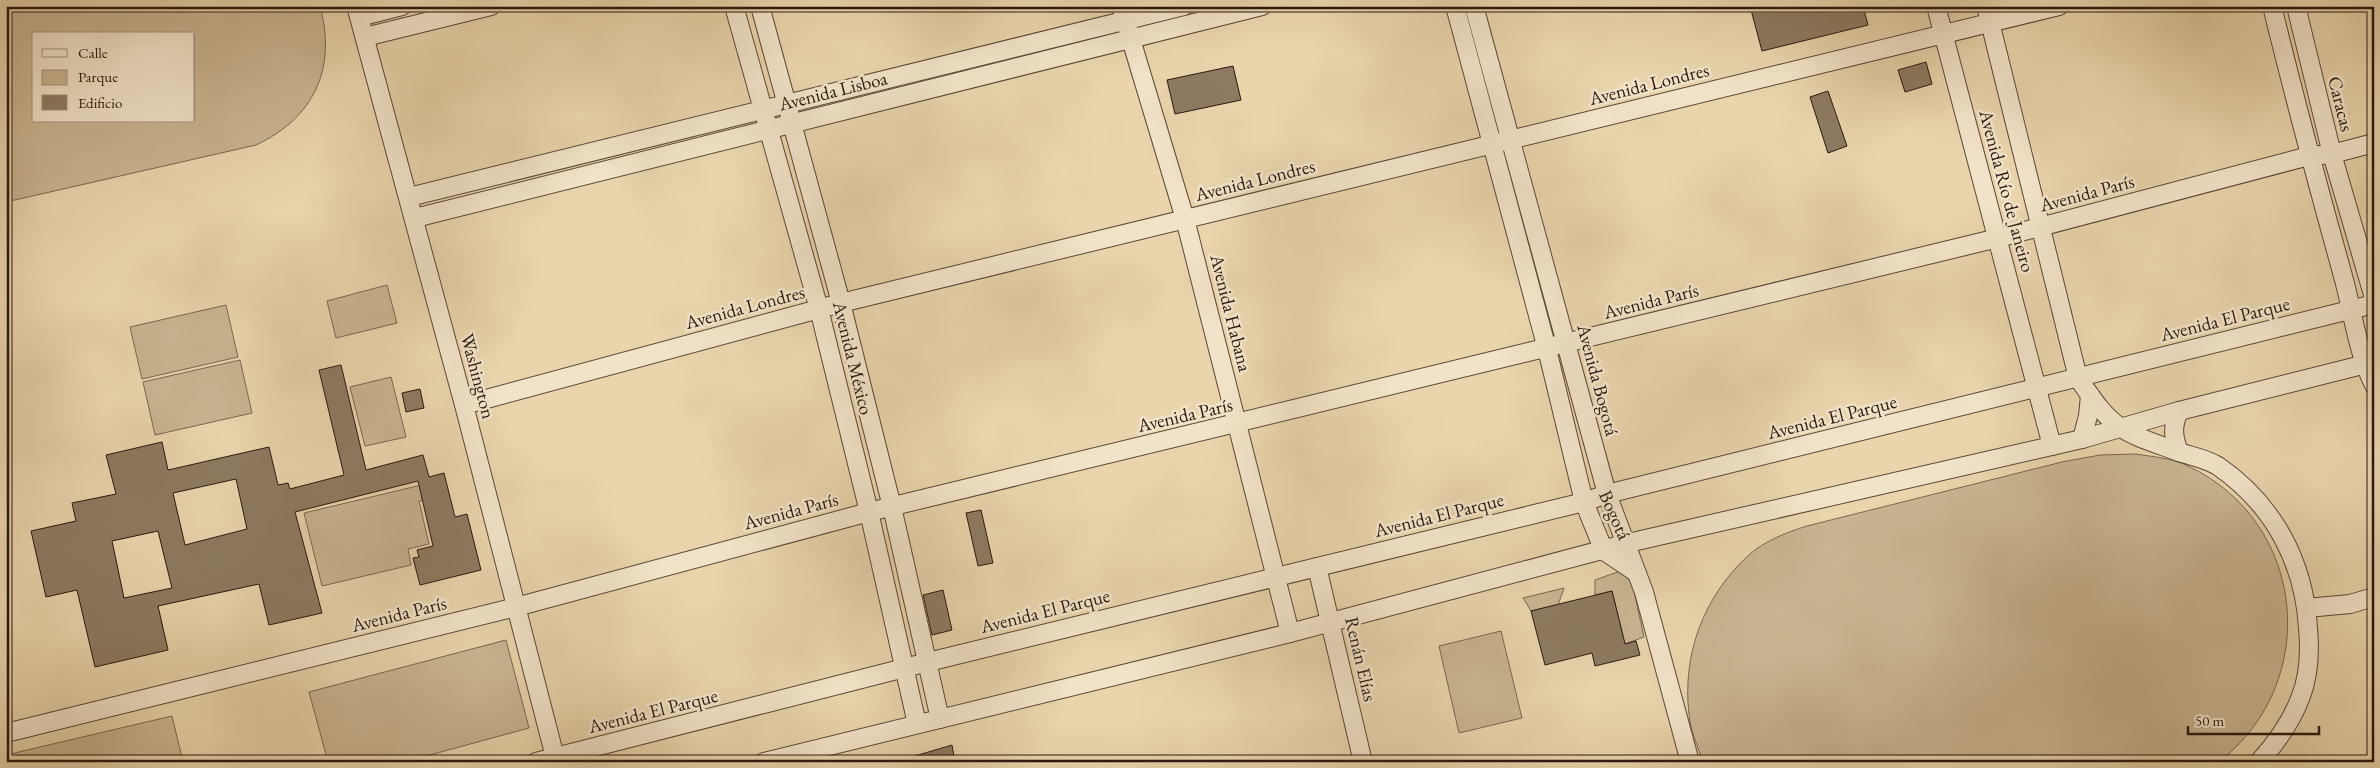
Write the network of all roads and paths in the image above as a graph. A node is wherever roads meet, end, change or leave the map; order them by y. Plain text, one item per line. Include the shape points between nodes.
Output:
1 (402, 6) edge
2 (491, 6) edge
3 (734, 6) edge
4 (760, 6) edge
5 (1184, 6) edge
6 (1262, 6) edge
7 (1456, 6) edge
8 (1474, 6) edge
9 (1936, 6) edge
10 (2059, 6) edge
11 (2272, 6) edge
12 (2296, 6) edge
13 (358, 12) edge
14 (1123, 14) edge
15 (1988, 14) edge
16 (1943, 34) junction
17 (365, 37) junction
18 (1130, 39) junction
19 (786, 104) junction
20 (762, 110) junction
21 (791, 123) junction
22 (768, 130) junction
23 (1511, 139) junction
24 (1493, 143) junction
25 (2374, 143) edge
26 (2332, 154) junction
27 (2309, 156) junction
28 (409, 197) junction
29 (415, 218) junction
30 (1185, 219) junction
31 (2040, 227) junction
32 (1998, 238) junction
33 (2374, 298) edge
34 (841, 303) junction
35 (2374, 304) edge
36 (819, 309) junction
37 (2352, 309) junction
38 (1566, 343) junction
39 (1547, 349) junction
40 (2369, 363) edge
41 (2078, 378) junction
42 (2374, 385) edge
43 (2036, 388) junction
44 (2090, 395) junction
45 (464, 405) junction
46 (2179, 411) junction
47 (1238, 424) junction
48 (2120, 428) junction
49 (2082, 439) junction
50 (2052, 446) junction
51 (2179, 452) junction
52 (1607, 494) junction
53 (1582, 495) junction
54 (892, 507) junction
55 (869, 512) junction
56 (1628, 543) junction
57 (1604, 551) junction
58 (1317, 567) junction
59 (1638, 573) junction
60 (1277, 576) junction
61 (2374, 597) edge
62 (516, 606) junction
63 (2307, 608) junction
64 (1330, 622) junction
65 (1290, 633) junction
66 (928, 662) junction
67 (904, 670) junction
68 (940, 718) junction
69 (917, 724) junction
70 (6, 733) edge
71 (555, 757) junction
72 (808, 757) edge
73 (536, 762) edge
74 (764, 762) edge
75 (1363, 762) edge
76 (1690, 762) edge
77 (2259, 762) edge

1 - 13 street
2 - 17 street
3 - 20 street, Avenida México
4 - 19 street, Avenida México
5 - 14 street, Avenida Lisboa
6 - 18 street, Avenida Lisboa
7 - 24 street
8 - 23 street, Avenida Bogotá
9 - 16 street, Avenida Río de Janeiro
10 - 15 street, Avenida Londres
11 - 27 street
12 - 26 street, Caracas
13 - 17 street, Washington
14 - 18 street, Avenida Habana
14 - 19 street, Avenida Lisboa
15 - 16 street, Avenida Londres
15 - 31 street, Avenida Río de Janeiro
16 - 23 street, Avenida Londres
16 - 32 street, Avenida Río de Janeiro
17 - 28 street, Washington
18 - 21 street, Avenida Lisboa
18 - 30 street, Avenida Habana
19 - 20 street, Avenida Lisboa
19 - 21 street, Avenida México
20 - 22 street, Avenida México
20 - 28 street, Avenida Lisboa
21 - 22 street, Avenida Lisboa
21 - 34 street, Avenida México
22 - 29 street, Avenida Lisboa
22 - 36 street, Avenida México
23 - 24 street, Avenida Londres
23 - 38 street, Avenida Bogotá
24 - 30 street, Avenida Londres
24 - 39 street
25 - 26 street, Avenida París
26 - 27 street, Avenida París
26 - 33 street, Caracas
27 - 31 street, Avenida París
27 - 37 street
28 - 29 street, Washington
29 - 45 street, Washington
30 - 34 street, Avenida Londres
30 - 47 street, Avenida Habana
31 - 32 street, Avenida París
31 - 41 street, Avenida Río de Janeiro
32 - 38 street, Avenida París
32 - 43 street, Avenida Río de Janeiro
34 - 36 street, Avenida Londres
34 - 54 street, Avenida México
35 - 37 street, Avenida El Parque
36 - 45 street, Avenida Londres
36 - 55 street, Avenida México
37 - 40 street
37 - 41 street, Avenida El Parque
38 - 39 street, Avenida París
38 - 52 street, Avenida Bogotá
39 - 47 street, Avenida París
39 - 53 street
40 - 42 street
40 - 46 street
41 - 43 street, Avenida El Parque
41 - 44 street
43 - 50 street, Avenida Río de Janeiro
43 - 52 street, Avenida El Parque
44 - 48 street
44 - 49 street
45 - 62 street, Washington
46 - 48 street
46 - 51 street via 2173,424
47 - 54 street, Avenida París
47 - 60 street, Avenida Habana
48 - 49 street
48 - 51 street
49 - 50 street
50 - 56 street
51 - 63 street via 2217,466 2246,490 2272,519 2289,546
52 - 53 street, Avenida El Parque
52 - 56 street, Avenida Bogotá
53 - 57 street, Bogotá
53 - 58 street, Avenida El Parque
54 - 55 street, Avenida París
54 - 66 street, Avenida México
55 - 62 street, Avenida París
55 - 67 street, Avenida México
56 - 57 street
56 - 59 street, Avenida Bogotá
57 - 59 street, Bogotá
57 - 64 street
58 - 60 street, Avenida El Parque
58 - 64 street, Renán Elías
59 - 76 street, Avenida Bogotá
60 - 65 street, Avenida Habana
60 - 66 street, Avenida El Parque
61 - 63 street via 2350,604
62 - 70 street, Avenida París
62 - 71 street, Washington
63 - 77 street via 2309,644 2307,677 2302,695 2284,732
64 - 65 street
64 - 75 street, Renán Elías
65 - 68 street
66 - 67 street, Avenida El Parque
66 - 68 street, Avenida México
67 - 69 street, Avenida México
67 - 71 street, Avenida El Parque
68 - 69 street
69 - 72 street
71 - 73 street, Avenida El Parque
72 - 74 street

